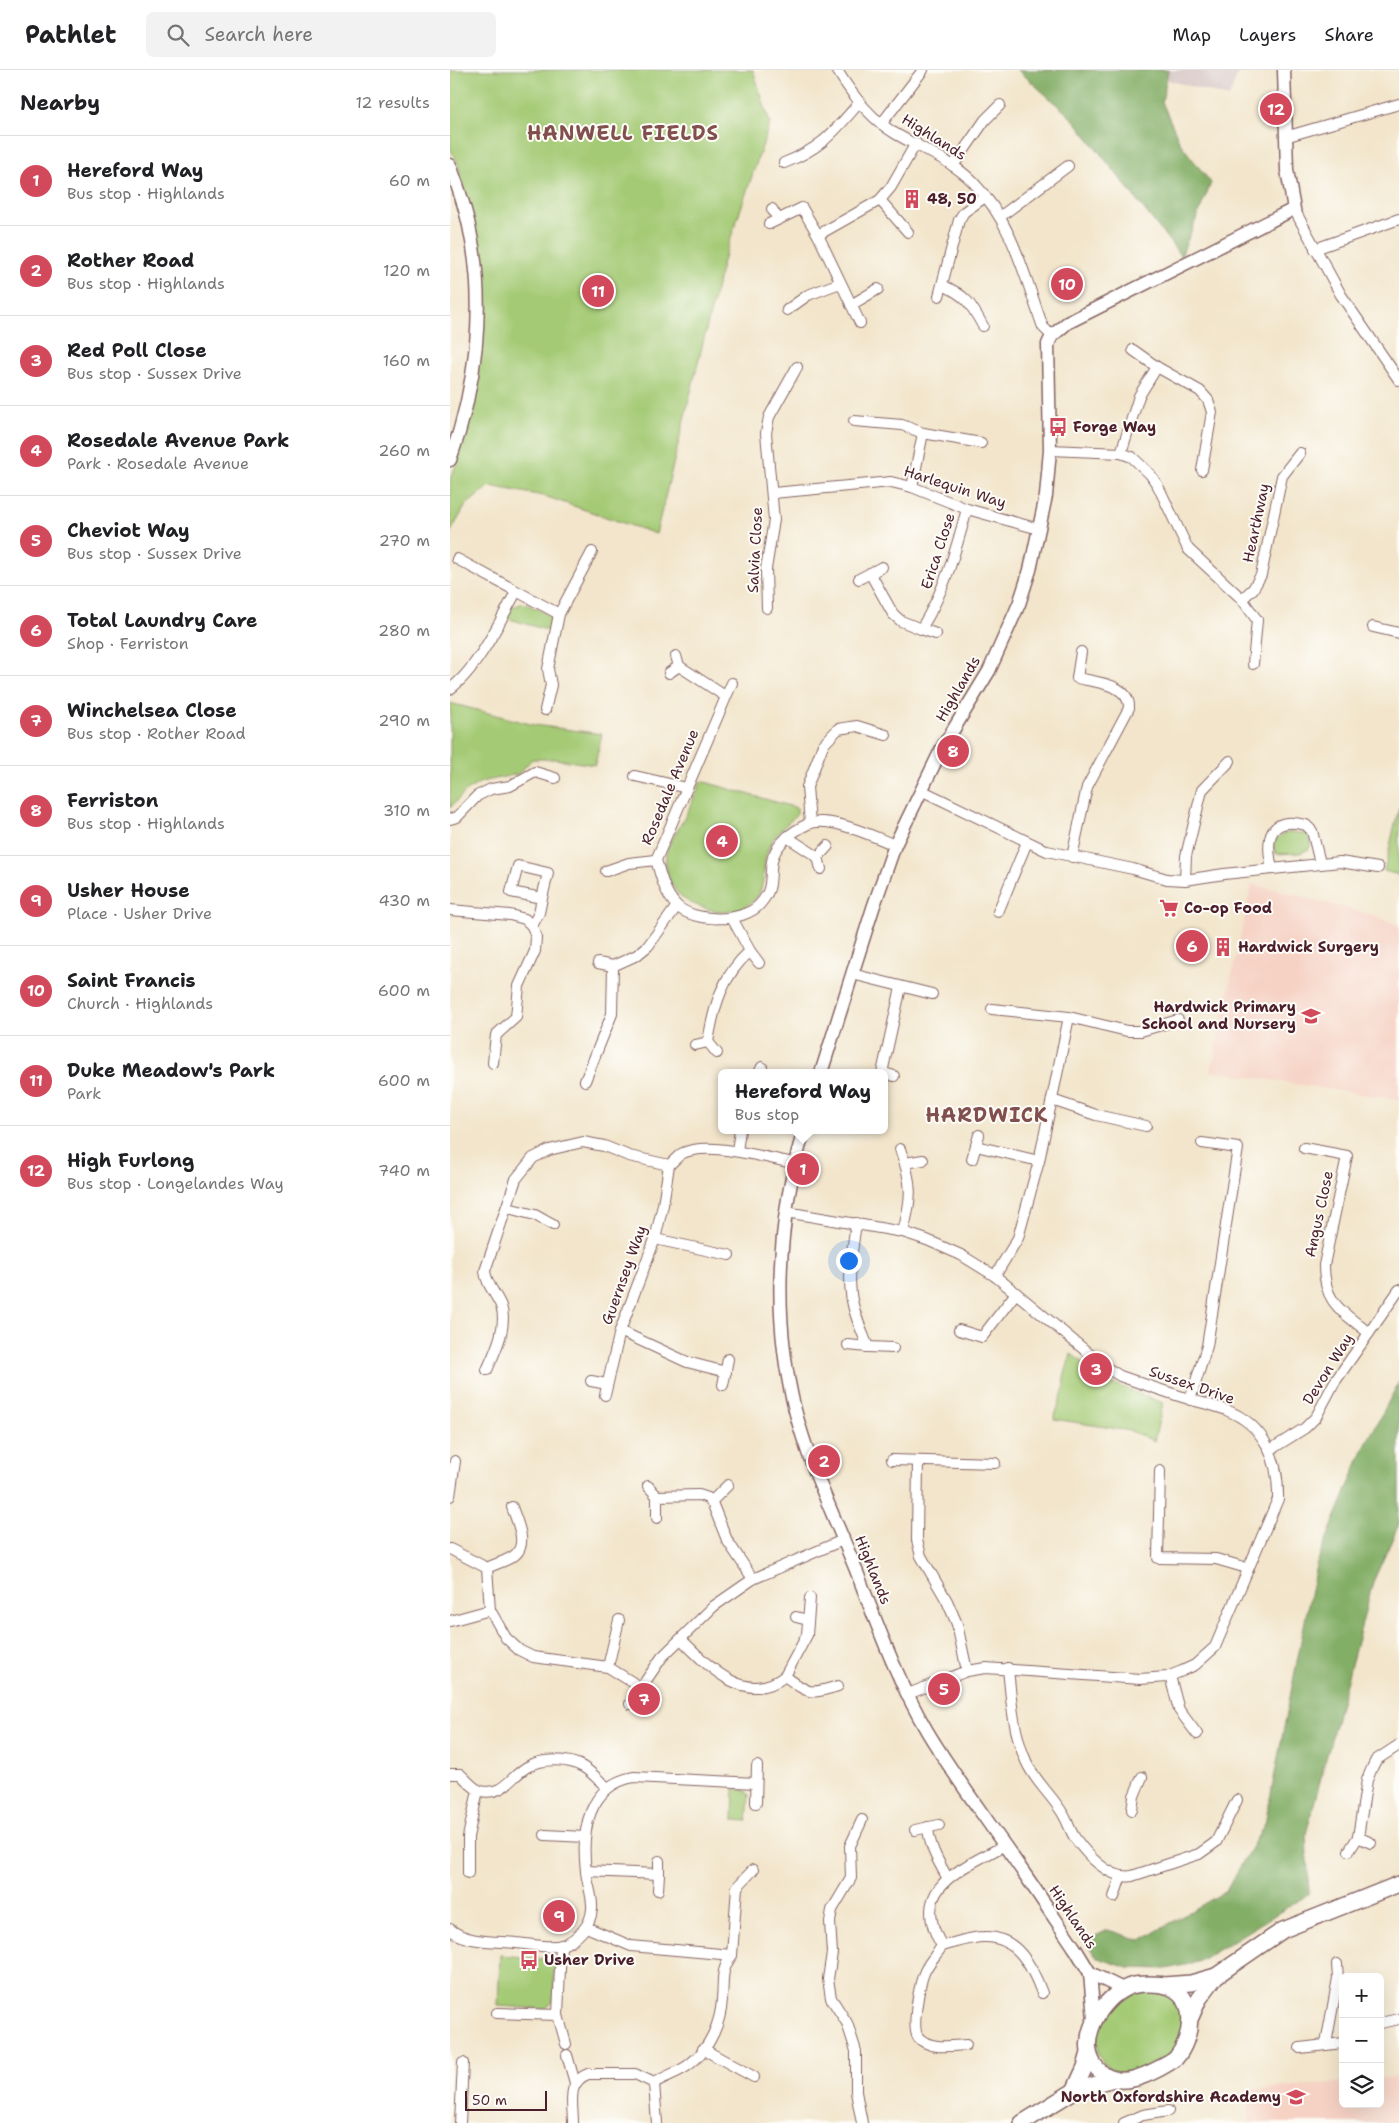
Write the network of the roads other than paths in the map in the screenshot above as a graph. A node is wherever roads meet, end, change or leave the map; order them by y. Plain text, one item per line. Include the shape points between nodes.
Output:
1 (837, 70) edge
2 (923, 70) edge
3 (1284, 70) edge
4 (859, 103) junction
5 (1399, 104) edge
6 (1000, 105) dead end
7 (882, 123) junction
8 (1285, 137) junction
9 (916, 143) junction
10 (784, 163) dead end
11 (450, 165) edge
12 (953, 166) junction
13 (1068, 166) dead end
14 (984, 197) junction
15 (880, 200) junction
16 (772, 209) dead end
17 (1294, 209) junction
18 (1000, 216) junction
19 (1399, 219) edge
20 (908, 232) dead end
21 (818, 235) junction
22 (1315, 249) junction
23 (840, 283) junction
24 (942, 285) junction
25 (878, 289) dead end
26 (939, 296) dead end
27 (851, 305) junction
28 (787, 310) dead end
29 (860, 323) dead end
30 (983, 326) dead end
31 (1052, 336) junction
32 (1133, 350) dead end
33 (797, 367) dead end
34 (1157, 367) junction
35 (1399, 380) edge
36 (854, 421) dead end
37 (923, 433) junction
38 (981, 443) dead end
39 (1050, 450) junction
40 (1120, 452) junction
41 (1300, 454) dead end
42 (450, 460) edge
43 (1202, 470) dead end
44 (912, 487) junction
45 (773, 493) junction
46 (967, 509) junction
47 (1038, 528) junction
48 (592, 552) dead end
49 (457, 559) dead end
50 (882, 567) dead end
51 (870, 573) junction
52 (859, 579) dead end
53 (516, 592) junction
54 (1242, 599) junction
55 (768, 608) dead end
56 (559, 614) junction
57 (1373, 627) dead end
58 (921, 628) junction
59 (1399, 633) edge
60 (936, 634) dead end
61 (1081, 652) dead end
62 (1253, 664) dead end
63 (670, 673) dead end
64 (732, 683) dead end
65 (450, 689) edge
66 (725, 696) junction
67 (545, 710) dead end
68 (886, 735) dead end
69 (1230, 761) dead end
70 (635, 776) dead end
71 (555, 778) dead end
72 (687, 788) junction
73 (923, 791) junction
74 (450, 819) edge
75 (810, 823) junction
76 (787, 837) junction
77 (1028, 842) junction
78 (828, 846) dead end
79 (895, 846) junction
80 (818, 857) junction
81 (1072, 857) junction
82 (656, 860) junction
83 (1320, 863) junction
84 (1272, 868) junction
85 (1378, 868) dead end
86 (821, 870) dead end
87 (606, 871) dead end
88 (1185, 880) junction
89 (542, 898) dead end
90 (677, 906) junction
91 (450, 910) edge
92 (998, 912) dead end
93 (732, 918) junction
94 (532, 926) junction
95 (750, 951) junction
96 (598, 962) dead end
97 (759, 962) dead end
98 (613, 966) junction
99 (852, 974) junction
100 (901, 987) junction
101 (932, 994) dead end
102 (992, 1009) dead end
103 (1069, 1017) junction
104 (1178, 1020) dead end
105 (708, 1042) junction
106 (695, 1045) dead end
107 (717, 1054) dead end
108 (493, 1062) dead end
109 (822, 1069) edge
110 (888, 1069) edge
111 (585, 1081) dead end
112 (1052, 1100) junction
113 (1146, 1126) dead end
114 (739, 1134) edge
115 (803, 1134) edge
116 (979, 1135) dead end
117 (1202, 1143) dead end
118 (976, 1146) junction
119 (1304, 1148) dead end
120 (900, 1149) dead end
121 (737, 1151) junction
122 (972, 1159) dead end
123 (923, 1160) dead end
124 (1038, 1161) junction
125 (906, 1163) junction
126 (794, 1164) junction
127 (669, 1165) junction
128 (508, 1208) junction
129 (786, 1212) junction
130 (856, 1223) junction
131 (553, 1225) dead end
132 (903, 1232) junction
133 (655, 1239) junction
134 (729, 1256) dead end
135 (995, 1276) junction
136 (1399, 1290) edge
137 (1016, 1293) junction
138 (958, 1330) dead end
139 (620, 1331) junction
140 (1369, 1333) junction
141 (848, 1345) dead end
142 (868, 1346) junction
143 (893, 1348) dead end
144 (728, 1359) dead end
145 (487, 1370) dead end
146 (726, 1372) junction
147 (591, 1381) dead end
148 (607, 1384) junction
149 (723, 1385) dead end
150 (605, 1395) dead end
151 (1190, 1400) junction
152 (1270, 1450) junction
153 (892, 1460) dead end
154 (455, 1461) dead end
155 (918, 1461) junction
156 (995, 1463) dead end
157 (1160, 1471) dead end
158 (648, 1486) dead end
159 (728, 1486) dead end
160 (450, 1496) edge
161 (657, 1496) junction
162 (710, 1502) junction
163 (512, 1507) dead end
164 (657, 1518) dead end
165 (843, 1540) junction
166 (450, 1549) edge
167 (487, 1568) junction
168 (1247, 1568) junction
169 (753, 1579) junction
170 (810, 1598) dead end
171 (490, 1610) junction
172 (796, 1617) dead end
173 (450, 1620) edge
174 (619, 1620) dead end
175 (808, 1620) junction
176 (681, 1639) junction
177 (608, 1667) junction
178 (1008, 1668) junction
179 (967, 1671) junction
180 (785, 1676) junction
181 (1170, 1676) junction
182 (838, 1686) dead end
183 (640, 1687) junction
184 (908, 1694) junction
185 (630, 1704) dead end
186 (1197, 1734) dead end
187 (1399, 1745) edge
188 (757, 1766) dead end
189 (450, 1774) edge
190 (1142, 1777) dead end
191 (756, 1783) junction
192 (607, 1787) junction
193 (478, 1790) junction
194 (1237, 1800) dead end
195 (756, 1803) dead end
196 (1132, 1810) dead end
197 (862, 1820) dead end
198 (939, 1825) dead end
199 (928, 1827) junction
200 (914, 1830) dead end
201 (545, 1835) dead end
202 (585, 1837) junction
203 (1358, 1837) junction
204 (1371, 1843) dead end
205 (1005, 1845) junction
206 (1349, 1851) dead end
207 (659, 1861) dead end
208 (754, 1870) dead end
209 (586, 1871) junction
210 (468, 1873) dead end
211 (659, 1874) junction
212 (1120, 1876) junction
213 (947, 1878) junction
214 (1399, 1884) edge
215 (658, 1890) dead end
216 (1114, 1897) dead end
217 (586, 1927) junction
218 (450, 1929) edge
219 (561, 1945) junction
220 (942, 1946) junction
221 (732, 1955) junction
222 (1337, 1964) dead end
223 (1090, 1973) junction
224 (1216, 1976) junction
225 (1163, 1985) junction
226 (1123, 1989) junction
227 (1042, 1993) dead end
228 (497, 2013) dead end
229 (558, 2015) junction
230 (1190, 2017) junction
231 (1094, 2019) junction
232 (1399, 2019) edge
233 (1384, 2022) edge
234 (1339, 2043) edge
235 (566, 2044) dead end
236 (1326, 2044) junction
237 (966, 2045) dead end
238 (1300, 2048) dead end
239 (703, 2049) junction
240 (1089, 2053) junction
241 (567, 2055) dead end
242 (463, 2063) dead end
243 (754, 2077) dead end
244 (1113, 2079) junction
245 (575, 2082) junction
246 (654, 2082) junction
247 (1074, 2091) junction
248 (1168, 2111) dead end
249 (460, 2123) edge
250 (573, 2123) edge
251 (657, 2123) edge
252 (862, 2123) edge
253 (1022, 2123) edge
254 (1124, 2123) edge

1 - 4 street, Highlands
2 - 7 street
3 - 8 street
4 - 7 street, Highlands
4 - 10 street via 826,140 806,154
5 - 8 street
6 - 12 street via 985,120
7 - 9 street, Highlands via 894,133
8 - 17 street
9 - 12 street, Highlands
9 - 15 street via 892,187
11 - 42 street via 470,231 477,318 470,390
12 - 14 street, Highlands
13 - 18 street
14 - 18 street, Highlands
14 - 24 street via 964,212 959,220
15 - 20 street
15 - 21 street
16 - 21 street via 774,221 802,208
17 - 22 street
17 - 31 street via 1067,324
18 - 31 street, Highlands via 1015,244 1043,328
19 - 22 street
21 - 23 street
22 - 35 street
23 - 27 street
23 - 28 street via 808,295
24 - 26 street
24 - 30 street via 957,291 972,304
25 - 27 street
27 - 29 street
31 - 39 street, Highlands via 1047,355
32 - 34 street
33 - 45 street, Salvia Close via 769,417 766,433
34 - 40 street via 1139,396
34 - 43 street via 1200,391 1208,400 1212,412
36 - 37 street via 902,425
37 - 38 street
37 - 44 street
39 - 40 street
39 - 47 street, Highlands via 1046,496
40 - 54 street via 1132,457 1150,474 1188,549
41 - 54 street, Hearthway via 1282,476 1261,575
44 - 45 street, Harlequin Way via 892,482 868,483
44 - 46 street, Harlequin Way
45 - 55 street, Salvia Close via 774,520 766,575
46 - 47 street, Harlequin Way
46 - 58 street, Erica Close via 951,568 936,604
47 - 73 street, Highlands via 1019,604 989,670 941,750
48 - 56 street
49 - 53 street
50 - 51 street
51 - 52 street
51 - 58 street via 893,614 901,621
53 - 56 street
53 - 65 street via 488,642 466,674
54 - 62 street via 1257,620
56 - 67 street via 548,669 551,685
57 - 59 street
58 - 60 street
61 - 81 street via 1077,678 1116,688 1125,694 1129,708 1087,787
63 - 66 street via 677,661
64 - 66 street, Rosedale Avenue
66 - 72 street, Rosedale Avenue
68 - 75 street via 857,726 838,729 823,745 808,787
69 - 88 street via 1202,790 1186,856
70 - 72 street
71 - 74 street via 535,772 510,786 491,789 478,796 457,817
72 - 82 street, Rosedale Avenue
73 - 77 street
73 - 79 street, Highlands
75 - 76 street
75 - 79 street via 844,826
76 - 80 street
76 - 93 street via 772,861 768,894 759,906
77 - 81 street
77 - 92 street
78 - 80 street
79 - 99 street, Highlands
80 - 86 street
81 - 88 street via 1167,879
82 - 87 street via 629,863
82 - 90 street, Rosedale Avenue via 665,890
83 - 84 street
83 - 84 street via 1312,831 1306,825 1288,823 1271,832 1269,854
83 - 85 street via 1340,862
84 - 88 street
89 - 94 street
90 - 93 street via 698,916
90 - 98 street via 648,946
91 - 94 street via 510,915 525,919
93 - 95 street
94 - 108 street via 535,950 520,986 516,1017 496,1035
95 - 97 street
95 - 105 street via 736,963 721,990
96 - 98 street
98 - 111 street via 612,1014
99 - 100 street
99 - 109 street, Highlands
100 - 101 street
100 - 110 street
102 - 103 street
103 - 104 street via 1127,1031 1141,1031
103 - 112 street
105 - 106 street
105 - 107 street
112 - 113 street via 1096,1115
112 - 124 street
114 - 121 street
115 - 126 street, Highlands
116 - 118 street
117 - 151 street via 1238,1148 1208,1346
118 - 122 street
118 - 124 street
119 - 140 street, Angus Close via 1347,1156 1324,1265 1324,1280 1333,1304
120 - 125 street
121 - 126 street
121 - 127 street via 692,1151 681,1154
123 - 125 street
124 - 135 street via 1018,1238
125 - 132 street via 911,1189
126 - 129 street, Highlands
127 - 128 street via 583,1142 563,1146 533,1158 516,1179
127 - 133 street, Guernsey Way
128 - 131 street via 535,1215
128 - 145 street via 485,1270 502,1308 503,1319
129 - 130 street, Sussex Drive
129 - 165 street, Highlands via 780,1263 781,1309 790,1385 804,1439
130 - 132 street, Sussex Drive
130 - 142 street via 851,1294
132 - 135 street, Sussex Drive via 961,1255
133 - 134 street
133 - 139 street, Guernsey Way
135 - 137 street, Sussex Drive
136 - 140 street, Devon Way
137 - 138 street via 982,1337
137 - 151 street, Sussex Drive via 1120,1376
139 - 146 street via 687,1362
139 - 148 street, Guernsey Way
140 - 152 street, Devon Way via 1334,1383 1316,1417 1306,1428
141 - 142 street
142 - 143 street
144 - 146 street
146 - 149 street
147 - 148 street
148 - 150 street, Guernsey Way
151 - 152 street, Sussex Drive via 1227,1410 1255,1428
152 - 168 street, Sussex Drive via 1278,1481 1278,1499
153 - 155 street
154 - 160 street
155 - 156 street
155 - 179 street via 917,1540 921,1556 958,1624
157 - 168 street via 1158,1558 1216,1560
158 - 161 street
159 - 162 street
161 - 162 street via 700,1495
161 - 164 street
162 - 169 street via 727,1540
163 - 167 street via 521,1533 520,1547 516,1555
165 - 169 street
165 - 184 street, Highlands
166 - 167 street
167 - 171 street
168 - 181 street, Sussex Drive via 1215,1647 1195,1664
169 - 176 street via 714,1606
170 - 175 street
171 - 173 street
171 - 177 street via 506,1638 518,1650 533,1657
172 - 175 street
174 - 177 street
175 - 180 street via 807,1635
176 - 180 street via 706,1664 735,1683 761,1686 775,1684
176 - 183 street via 662,1656
177 - 183 street
178 - 179 street, Sussex Drive
178 - 181 street, Sussex Drive via 1140,1679
178 - 212 street via 1013,1716 1025,1760 1034,1777 1088,1854
179 - 184 street, Sussex Drive
180 - 182 street via 806,1692 820,1692
181 - 186 street via 1179,1710
183 - 185 street
184 - 205 street, Highlands via 949,1765
187 - 203 street via 1376,1760 1372,1768 1367,1780
188 - 191 street
189 - 193 street via 460,1774
190 - 196 street
191 - 192 street via 634,1777
191 - 195 street
192 - 193 street via 584,1767 570,1761 541,1761 526,1767 501,1789 490,1792
192 - 202 street via 595,1800
193 - 210 street via 468,1837
194 - 212 street via 1216,1842 1199,1854 1132,1876
197 - 252 street via 850,1846 852,1878 832,1910 828,1979 831,1998 847,2023 856,2051 856,2092
198 - 199 street
199 - 200 street
199 - 213 street via 934,1853
201 - 202 street
202 - 209 street
203 - 204 street
203 - 206 street
205 - 213 street
205 - 223 street, Highlands
207 - 211 street
208 - 221 street via 737,1887
209 - 211 street
209 - 217 street via 592,1910
211 - 215 street
212 - 216 street
213 - 220 street via 937,1889 932,1903 931,1918
214 - 224 main road via 1283,1930
217 - 219 street
217 - 221 street via 631,1946
218 - 219 street via 465,1937 542,1946
219 - 229 street
220 - 227 street via 983,1937 1004,1941 1017,1948 1026,1960
220 - 237 street via 925,1970 915,2028 918,2037 936,2046
221 - 239 street via 724,1967 719,2019
222 - 236 street via 1338,1978
223 - 226 street, Highlands
223 - 231 street, Highlands
224 - 225 main road via 1191,1983
224 - 230 main road
225 - 226 main road via 1135,1985
225 - 230 main road via 1174,1989 1184,2001
226 - 231 main road
228 - 229 street
229 - 235 street
230 - 244 main road via 1187,2038 1174,2060 1140,2077
231 - 240 main road via 1089,2034
232 - 233 street
234 - 236 street
236 - 238 street
239 - 243 street
239 - 246 street via 692,2063
240 - 244 main road via 1097,2068
240 - 247 main road
241 - 245 street
242 - 249 street
244 - 247 main road
245 - 246 street via 588,2074 635,2074
245 - 250 street
246 - 251 street
247 - 253 main road
248 - 254 street

